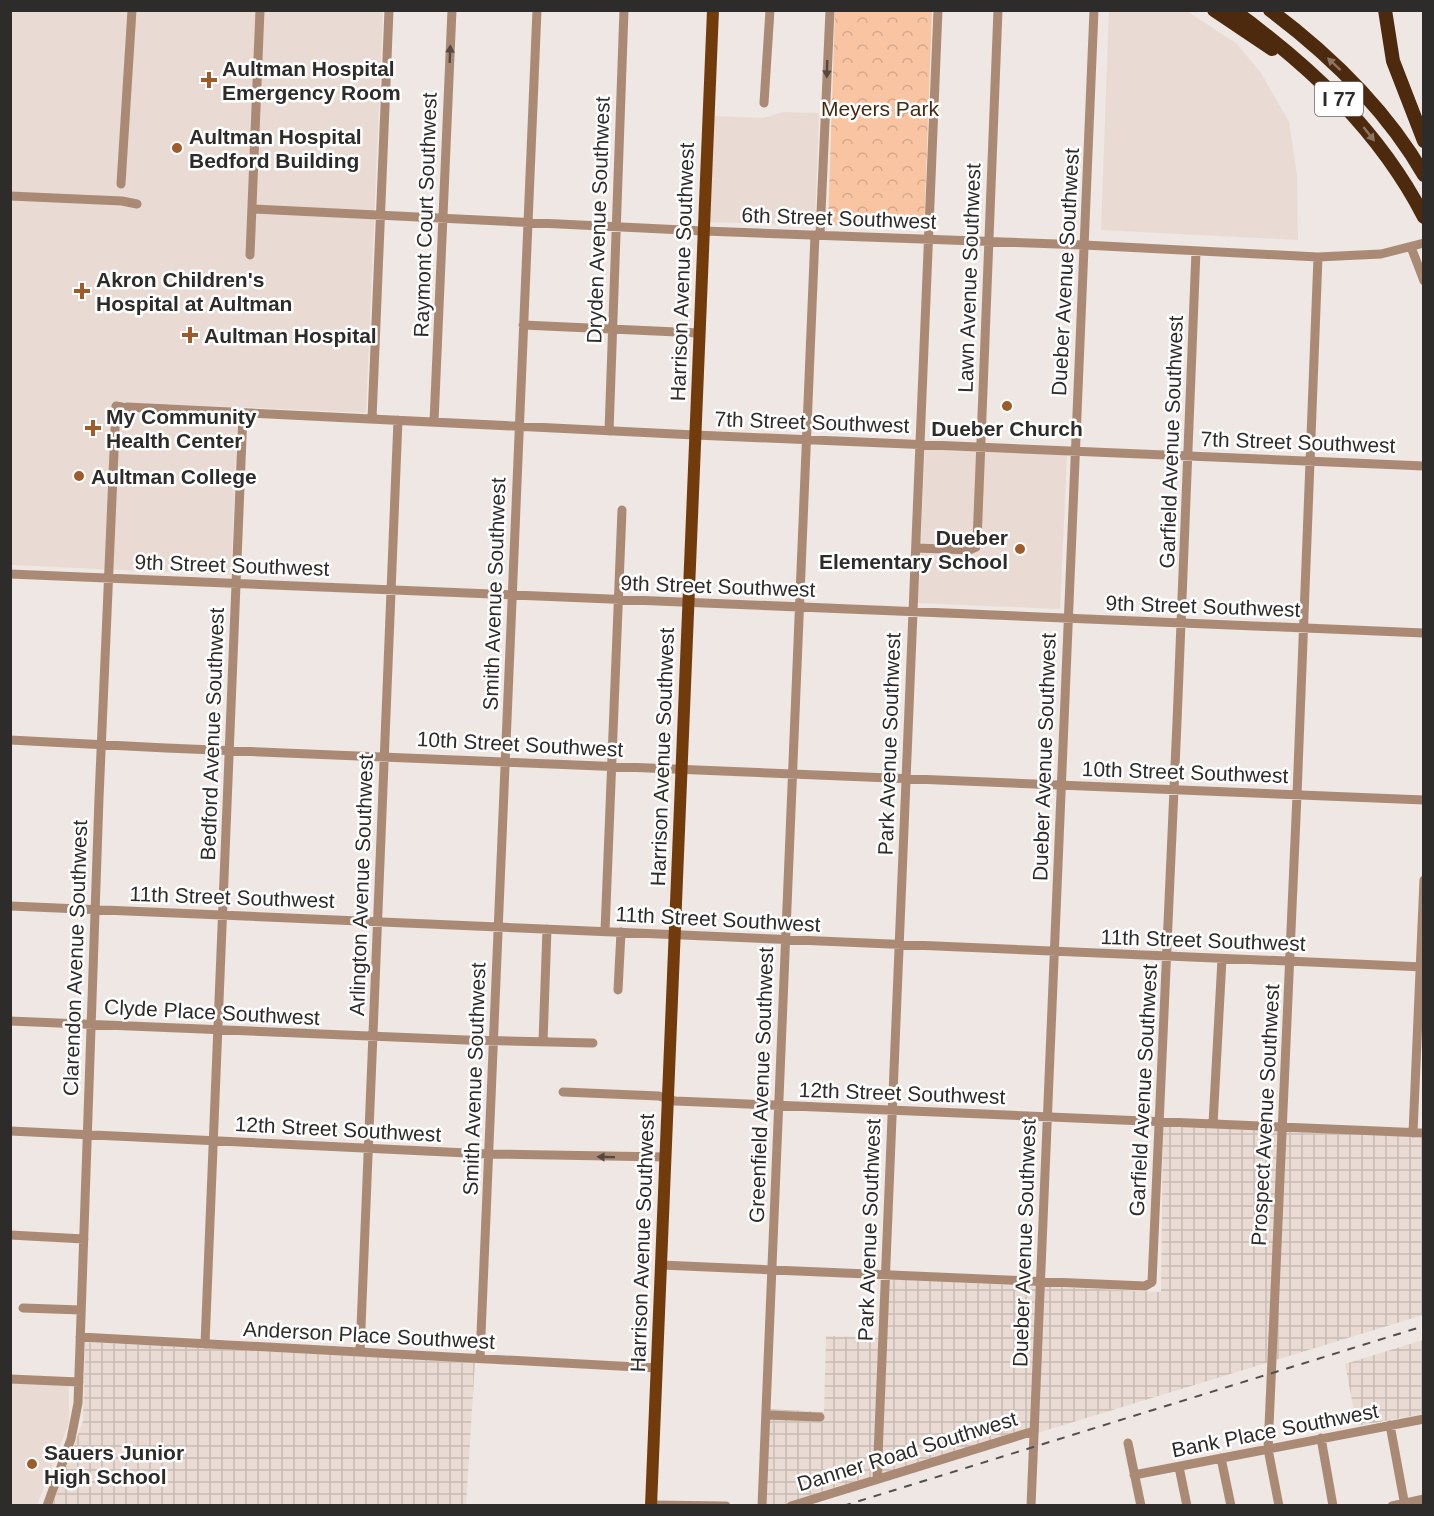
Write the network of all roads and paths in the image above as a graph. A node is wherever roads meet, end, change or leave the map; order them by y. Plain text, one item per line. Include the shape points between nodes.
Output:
1 (132, 10) edge
2 (260, 10) edge
3 (389, 10) edge
4 (452, 10) edge
5 (537, 10) edge
6 (624, 10) edge
7 (713, 10) edge
8 (770, 10) edge
9 (830, 10) edge
10 (938, 10) edge
11 (998, 10) edge
12 (1094, 10) edge
13 (1214, 10) edge
14 (1233, 10) edge
15 (1270, 10) edge
16 (1385, 10) edge
17 (1306, 67) junction
18 (764, 104) dead end
19 (1424, 141) edge
20 (1424, 175) edge
21 (10, 196) edge
22 (122, 201) junction
23 (142, 204) dead end
24 (252, 209) junction
25 (381, 214) junction
26 (1422, 214) edge
27 (443, 218) junction
28 (528, 222) junction
29 (616, 226) junction
30 (704, 231) junction
31 (818, 235) junction
32 (929, 240) junction
33 (990, 242) junction
34 (1424, 243) edge
35 (1084, 245) junction
36 (1412, 247) junction
37 (1196, 251) junction
38 (250, 255) dead end
39 (1318, 257) junction
40 (1424, 281) edge
41 (523, 325) junction
42 (612, 329) junction
43 (699, 333) junction
44 (122, 406) joint
45 (243, 412) junction
46 (372, 419) junction
47 (398, 420) junction
48 (434, 422) junction
49 (519, 426) junction
50 (609, 430) junction
51 (695, 435) junction
52 (806, 439) junction
53 (920, 444) junction
54 (980, 447) junction
55 (1075, 450) junction
56 (1188, 455) junction
57 (1311, 460) junction
58 (1424, 466) edge
59 (622, 510) dead end
60 (916, 548) junction
61 (10, 574) edge
62 (109, 578) junction
63 (236, 583) junction
64 (391, 590) junction
65 (512, 595) junction
66 (618, 600) junction
67 (688, 602) junction
68 (799, 607) junction
69 (913, 611) junction
70 (1068, 618) junction
71 (1182, 623) junction
72 (1304, 628) junction
73 (1424, 633) edge
74 (10, 740) edge
75 (102, 745) junction
76 (230, 750) junction
77 (384, 756) junction
78 (505, 762) junction
79 (611, 766) junction
80 (681, 769) junction
81 (792, 774) junction
82 (906, 778) junction
83 (1061, 785) junction
84 (1174, 790) junction
85 (1298, 795) junction
86 (1424, 800) edge
87 (1424, 880) edge
88 (10, 906) edge
89 (95, 910) junction
90 (223, 915) junction
91 (378, 921) junction
92 (498, 926) junction
93 (547, 928) junction
94 (605, 931) junction
95 (621, 932) junction
96 (674, 935) junction
97 (785, 940) junction
98 (899, 945) junction
99 (1054, 952) junction
100 (1167, 957) junction
101 (1222, 959) junction
102 (1290, 962) junction
103 (1421, 967) edge
104 (618, 990) dead end
105 (10, 1021) edge
106 (91, 1024) junction
107 (219, 1030) junction
108 (372, 1036) junction
109 (493, 1041) junction
110 (543, 1042) junction
111 (593, 1043) dead end
112 (563, 1092) dead end
113 (667, 1098) junction
114 (778, 1106) junction
115 (892, 1110) junction
116 (1047, 1117) junction
117 (1160, 1122) junction
118 (1214, 1124) junction
119 (1282, 1127) junction
120 (10, 1131) edge
121 (1413, 1133) junction
122 (1424, 1134) edge
123 (87, 1135) junction
124 (214, 1142) junction
125 (367, 1149) junction
126 (488, 1154) junction
127 (665, 1157) junction
128 (10, 1235) edge
129 (84, 1239) junction
130 (661, 1265) junction
131 (771, 1271) junction
132 (885, 1275) junction
133 (1040, 1282) junction
134 (23, 1308) dead end
135 (81, 1310) junction
136 (80, 1337) junction
137 (205, 1344) junction
138 (360, 1352) junction
139 (480, 1358) junction
140 (656, 1368) junction
141 (10, 1379) edge
142 (79, 1382) junction
143 (766, 1414) junction
144 (820, 1417) dead end
145 (1424, 1419) edge
146 (1390, 1425) junction
147 (1034, 1431) junction
148 (1322, 1438) junction
149 (1128, 1443) dead end
150 (1268, 1449) junction
151 (1221, 1458) junction
152 (1179, 1467) junction
153 (1134, 1475) junction
154 (877, 1479) junction
155 (1424, 1499) edge
156 (1405, 1504) edge
157 (651, 1505) edge
158 (46, 1506) edge
159 (726, 1506) edge
160 (762, 1506) edge
161 (790, 1506) edge
162 (1032, 1506) edge
163 (1141, 1506) edge
164 (1186, 1506) edge
165 (1231, 1506) edge
166 (1279, 1506) edge
167 (1334, 1506) edge
168 (1392, 1506) edge

1 - 22 street
2 - 24 street
3 - 25 street
27 -> 4 street, Raymont Court Southwest
5 - 28 street, Smith Avenue Southwest
6 - 29 street, Dryden Avenue Southwest
7 - 30 main road, Harrison Avenue Southwest
8 - 18 street
9 -> 31 street, Greenfield Avenue Southwest
10 - 32 street, Park Avenue Southwest
11 - 33 street, Lawn Avenue Southwest
12 - 35 street, Dueber Avenue Southwest
13 - 17 highway
14 - 17 highway, I 77
20 -> 15 highway, I 77 via 1360,89
16 - 19 highway via 1393,61
17 -> 26 highway, I 77 via 1368,132
21 - 22 street
22 - 23 street
24 - 25 street, 6th Street Southwest
24 - 38 street
25 - 27 street, 6th Street Southwest
25 - 46 street
27 - 28 street, 6th Street Southwest
27 - 48 street, Raymont Court Southwest
28 - 29 street, 6th Street Southwest
28 - 41 street, Smith Avenue Southwest
29 - 30 street, 6th Street Southwest
29 - 42 street, Dryden Avenue Southwest
30 - 31 street, 6th Street Southwest
30 - 43 main road, Harrison Avenue Southwest
31 - 32 street, 6th Street Southwest
31 - 52 street, Greenfield Avenue Southwest
32 - 33 street, 6th Street Southwest
32 - 53 street, Park Avenue Southwest
33 - 35 street, 6th Street Southwest
33 - 54 street, Lawn Avenue Southwest
34 - 36 street, 6th Street Southwest
35 - 37 street, 6th Street Southwest
35 - 55 street, Dueber Avenue Southwest
36 - 39 street, 6th Street Southwest via 1362,256
36 - 40 street
37 - 39 street, 6th Street Southwest
37 - 56 street, Garfield Avenue Southwest
39 - 57 street, Prospect Avenue Southwest
41 - 42 street
41 - 49 street, Smith Avenue Southwest
42 - 43 street
42 - 50 street, Dryden Avenue Southwest
43 - 51 main road, Harrison Avenue Southwest
44 - 45 street, 7th Street Southwest
44 - 62 street, Clarendon Avenue Southwest
45 - 46 street, 7th Street Southwest
45 - 63 street, Bedford Avenue Southwest
46 - 47 street, 7th Street Southwest
47 - 48 street, 7th Street Southwest
47 - 64 street, Arlington Avenue Southwest
48 - 49 street, 7th Street Southwest
49 - 50 street, 7th Street Southwest
49 - 65 street, Smith Avenue Southwest
50 - 51 street, 7th Street Southwest
51 - 52 street, 7th Street Southwest
51 - 67 main road, Harrison Avenue Southwest
52 - 53 street, 7th Street Southwest
52 - 68 street, Greenfield Avenue Southwest
53 - 54 street, 7th Street Southwest
53 - 60 street, Park Avenue Southwest
54 - 55 street, 7th Street Southwest
54 - 60 street, Lawn Avenue Southwest via 976,547
55 - 56 street, 7th Street Southwest
55 - 70 street, Dueber Avenue Southwest
56 - 57 street, 7th Street Southwest
56 - 71 street, Garfield Avenue Southwest
57 - 58 street, 7th Street Southwest
57 - 72 street, Prospect Avenue Southwest
59 - 66 street
60 - 69 street, Park Avenue Southwest
61 - 62 street, 9th Street Southwest
62 - 63 street, 9th Street Southwest
62 - 75 street, Clarendon Avenue Southwest
63 - 64 street, 9th Street Southwest
63 - 76 street, Bedford Avenue Southwest
64 - 65 street, 9th Street Southwest
64 - 77 street, Arlington Avenue Southwest
65 - 66 street, 9th Street Southwest
65 - 78 street, Smith Avenue Southwest
66 - 67 street, 9th Street Southwest
66 - 79 street
67 - 68 street, 9th Street Southwest
67 - 80 main road, Harrison Avenue Southwest
68 - 69 street, 9th Street Southwest
68 - 81 street, Greenfield Avenue Southwest
69 - 70 street, 9th Street Southwest
69 - 82 street, Park Avenue Southwest
70 - 71 street, 9th Street Southwest
70 - 83 street, Dueber Avenue Southwest
71 - 72 street, 9th Street Southwest
71 - 84 street, Garfield Avenue Southwest
72 - 73 street, 9th Street Southwest
72 - 85 street, Prospect Avenue Southwest
74 - 75 street, 10th Street Southwest
75 - 76 street, 10th Street Southwest
75 - 89 street, Clarendon Avenue Southwest
76 - 77 street, 10th Street Southwest
76 - 90 street, Bedford Avenue Southwest
77 - 78 street, 10th Street Southwest
77 - 91 street, Arlington Avenue Southwest
78 - 79 street, 10th Street Southwest
78 - 92 street, Smith Avenue Southwest
79 - 80 street, 10th Street Southwest
79 - 94 street
80 - 81 street, 10th Street Southwest
80 - 96 main road, Harrison Avenue Southwest
81 - 82 street, 10th Street Southwest
81 - 97 street, Greenfield Avenue Southwest
82 - 83 street, 10th Street Southwest
82 - 98 street, Park Avenue Southwest
83 - 84 street, 10th Street Southwest
83 - 99 street, Dueber Avenue Southwest
84 - 85 street, 10th Street Southwest
84 - 100 street, Garfield Avenue Southwest
85 - 86 street, 10th Street Southwest
85 - 102 street, Prospect Avenue Southwest
87 - 103 street
88 - 89 street, 11th Street Southwest
89 - 90 street, 11th Street Southwest
89 - 106 street, Clarendon Avenue Southwest
90 - 91 street, 11th Street Southwest
90 - 107 street, Bedford Avenue Southwest
91 - 92 street, 11th Street Southwest
91 - 108 street, Arlington Avenue Southwest
92 - 93 street, 11th Street Southwest
92 - 109 street, Smith Avenue Southwest
93 - 94 street, 11th Street Southwest
93 - 110 street
94 - 95 street, 11th Street Southwest
95 - 96 street, 11th Street Southwest
95 - 104 street
96 - 97 street, 11th Street Southwest
96 - 113 main road, Harrison Avenue Southwest
97 - 98 street, 11th Street Southwest
97 - 114 street, Greenfield Avenue Southwest
98 - 99 street, 11th Street Southwest
98 - 115 street, Park Avenue Southwest
99 - 100 street, 11th Street Southwest
99 - 116 street, Dueber Avenue Southwest
100 - 101 street, 11th Street Southwest
100 - 117 street, Garfield Avenue Southwest
101 - 102 street, 11th Street Southwest
101 - 118 street
102 - 103 street, 11th Street Southwest
102 - 119 street, Prospect Avenue Southwest
103 - 121 street
105 - 106 street, Clyde Place Southwest
106 - 107 street, Clyde Place Southwest
106 - 123 street, Clarendon Avenue Southwest
107 - 108 street, Clyde Place Southwest
107 - 124 street, Bedford Avenue Southwest
108 - 109 street, Clyde Place Southwest
108 - 125 street, Arlington Avenue Southwest
109 - 110 street, Clyde Place Southwest
109 - 126 street, Smith Avenue Southwest
110 - 111 street, Clyde Place Southwest
112 - 113 street, 12th Street Southwest
113 - 114 street, 12th Street Southwest
113 - 127 main road, Harrison Avenue Southwest
114 - 115 street, 12th Street Southwest
114 - 131 street, Greenfield Avenue Southwest
115 - 116 street, 12th Street Southwest
115 - 132 street, Park Avenue Southwest
116 - 117 street, 12th Street Southwest
116 - 133 street, Dueber Avenue Southwest
117 - 118 street, 12th Street Southwest
117 - 133 street, Garfield Avenue Southwest via 1152,1282 1145,1286
118 - 119 street, 12th Street Southwest
119 - 121 street, 12th Street Southwest
119 - 150 street, Prospect Avenue Southwest
120 - 123 street, 12th Street Southwest
121 - 122 street, 12th Street Southwest
123 - 124 street, 12th Street Southwest
123 - 129 street, Clarendon Avenue Southwest
124 - 125 street, 12th Street Southwest
124 - 137 street, Bedford Avenue Southwest
125 - 126 street, 12th Street Southwest
125 - 138 street, Arlington Avenue Southwest
127 -> 126 street, 12th Street Southwest
126 - 139 street, Smith Avenue Southwest
127 - 130 main road, Harrison Avenue Southwest
128 - 129 street
129 - 135 street, Clarendon Avenue Southwest
130 - 131 street
130 - 140 main road, Harrison Avenue Southwest
131 - 132 street
131 - 143 street, Greenfield Avenue Southwest
132 - 133 street
132 - 154 street, Park Avenue Southwest
133 - 147 street, Dueber Avenue Southwest
134 - 135 street
135 - 136 street, Clarendon Avenue Southwest
136 - 137 street, Anderson Place Southwest
136 - 142 street, Clarendon Avenue Southwest
137 - 138 street, Anderson Place Southwest
138 - 139 street, Anderson Place Southwest
139 - 140 street, Anderson Place Southwest
140 - 157 main road, Harrison Avenue Southwest
141 - 142 street
142 - 158 street, Clarendon Avenue Southwest via 71,1439
143 - 144 street
143 - 160 street, Greenfield Avenue Southwest
145 - 146 street, Bank Place Southwest
146 - 148 street, Bank Place Southwest
146 - 156 street
147 - 154 street, Danner Road Southwest
147 - 162 street, Dueber Avenue Southwest
148 - 150 street, Bank Place Southwest
148 - 167 street
149 - 153 street
150 - 151 street, Bank Place Southwest
150 - 166 street, Prospect Avenue Southwest
151 - 152 street, Bank Place Southwest
151 - 165 street
152 - 153 street, Bank Place Southwest
152 - 164 street
153 - 163 street
154 - 161 street, Danner Road Southwest
155 - 156 street
156 - 168 street
157 - 159 street

